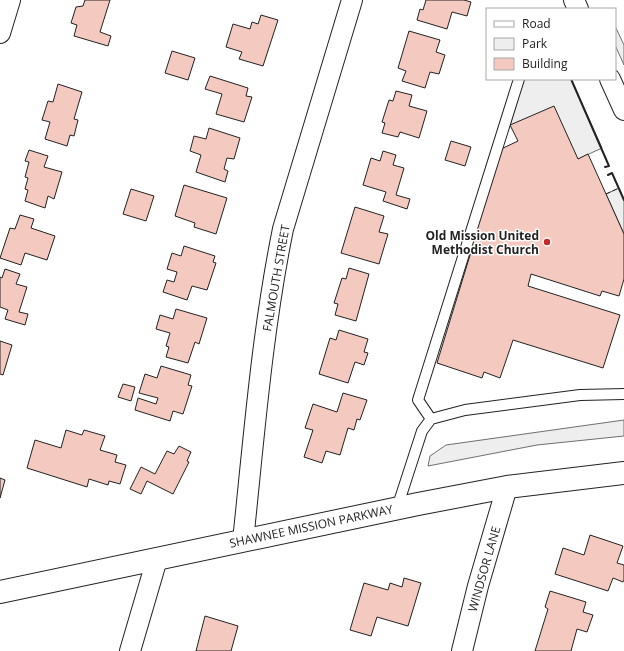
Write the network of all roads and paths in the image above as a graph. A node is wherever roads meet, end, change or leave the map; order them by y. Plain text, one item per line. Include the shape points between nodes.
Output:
1 (10, 0) edge
2 (352, 0) edge
3 (0, 33) edge
4 (519, 80) edge
5 (610, 80) edge
6 (624, 110) edge
7 (624, 394) edge
8 (431, 419) junction
9 (624, 473) edge
10 (507, 487) junction
11 (397, 508) junction
12 (243, 541) junction
13 (157, 559) junction
14 (0, 592) edge
15 (130, 651) edge
16 (462, 651) edge

1 - 3 street
2 - 12 street, FALMOUTH STREET via 283,229 275,267
4 - 8 lane via 418,400
5 - 6 street
7 - 8 lane via 564,397 465,410
8 - 11 lane via 422,431
9 - 10 highway, SHAWNEE MISSION PARKWAY
10 - 11 highway, SHAWNEE MISSION PARKWAY
10 - 16 street, WINDSOR LANE
11 - 12 highway, SHAWNEE MISSION PARKWAY
12 - 13 highway, SHAWNEE MISSION PARKWAY
13 - 14 highway, SHAWNEE MISSION PARKWAY
13 - 15 street

